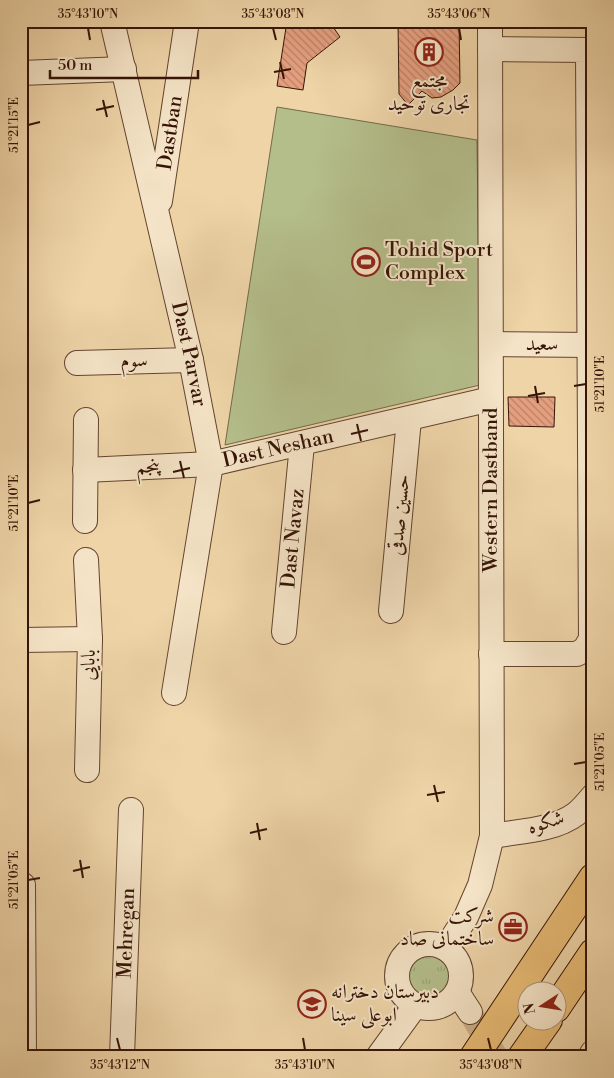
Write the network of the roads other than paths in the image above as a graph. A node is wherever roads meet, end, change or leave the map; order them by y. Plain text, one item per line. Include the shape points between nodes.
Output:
1 (112, 21) edge
2 (187, 21) edge
3 (490, 21) edge
4 (490, 49) junction
5 (124, 69) junction
6 (21, 72) edge
7 (158, 215) junction
8 (491, 344) junction
9 (591, 345) edge
10 (191, 360) junction
11 (77, 363) dead end
12 (491, 399) junction
13 (409, 419) junction
14 (86, 420) dead end
15 (302, 444) junction
16 (210, 464) junction
17 (85, 470) junction
18 (85, 520) dead end
19 (86, 560) dead end
20 (391, 611) dead end
21 (284, 632) dead end
22 (90, 639) junction
23 (21, 640) edge
24 (491, 654) junction
25 (174, 693) dead end
26 (87, 770) dead end
27 (593, 796) edge
28 (131, 810) dead end
29 (492, 836) junction
30 (593, 878) edge
31 (23, 885) dead end
32 (446, 948) junction
33 (593, 953) edge
34 (456, 992) junction
35 (566, 993) edge
36 (415, 1006) junction
37 (470, 1012) tunnel mouth
38 (541, 1030) edge
39 (593, 1052) edge
40 (24, 1057) edge
41 (122, 1057) edge
42 (378, 1057) edge
43 (474, 1057) edge
44 (522, 1057) edge
45 (590, 1057) edge

1 - 5 street, Dast Parvar
2 - 7 street, Dastban
3 - 4 street, Western Dastband
4 - 8 street, Western Dastband
4 - 9 street via 588,50
5 - 6 street
5 - 7 street, Dast Parvar
7 - 10 street, Dast Parvar
8 - 9 street, سعید
8 - 12 street, Western Dastband
9 - 24 street via 591,639 586,649 577,654
10 - 11 street, سوم
10 - 16 street, Dast Parvar
12 - 13 street, Dast Neshan
12 - 24 street, Western Dastband
13 - 15 street, Dast Neshan
13 - 20 street, حسین صدقی
14 - 17 street
15 - 16 street, Dast Neshan
15 - 21 street, Dast Navaz
16 - 17 street, پنجم
16 - 25 street, Dast Parvar
17 - 18 street
19 - 22 street, بابایی
22 - 23 street
22 - 26 street, بابایی
24 - 29 street, Western Dastband
27 - 29 street, شکوه via 576,814 560,822
28 - 41 street, Mehregan
29 - 32 street, Western Dastband via 480,884 466,917
30 - 43 highway
31 - 40 street
32 - 34 street via 460,968
32 - 36 street via 436,944 415,946 400,960 396,970 398,986
33 - 35 highway
34 - 36 street via 451,1000 434,1008
34 - 37 street
36 - 42 street
38 - 44 highway
39 - 45 street

